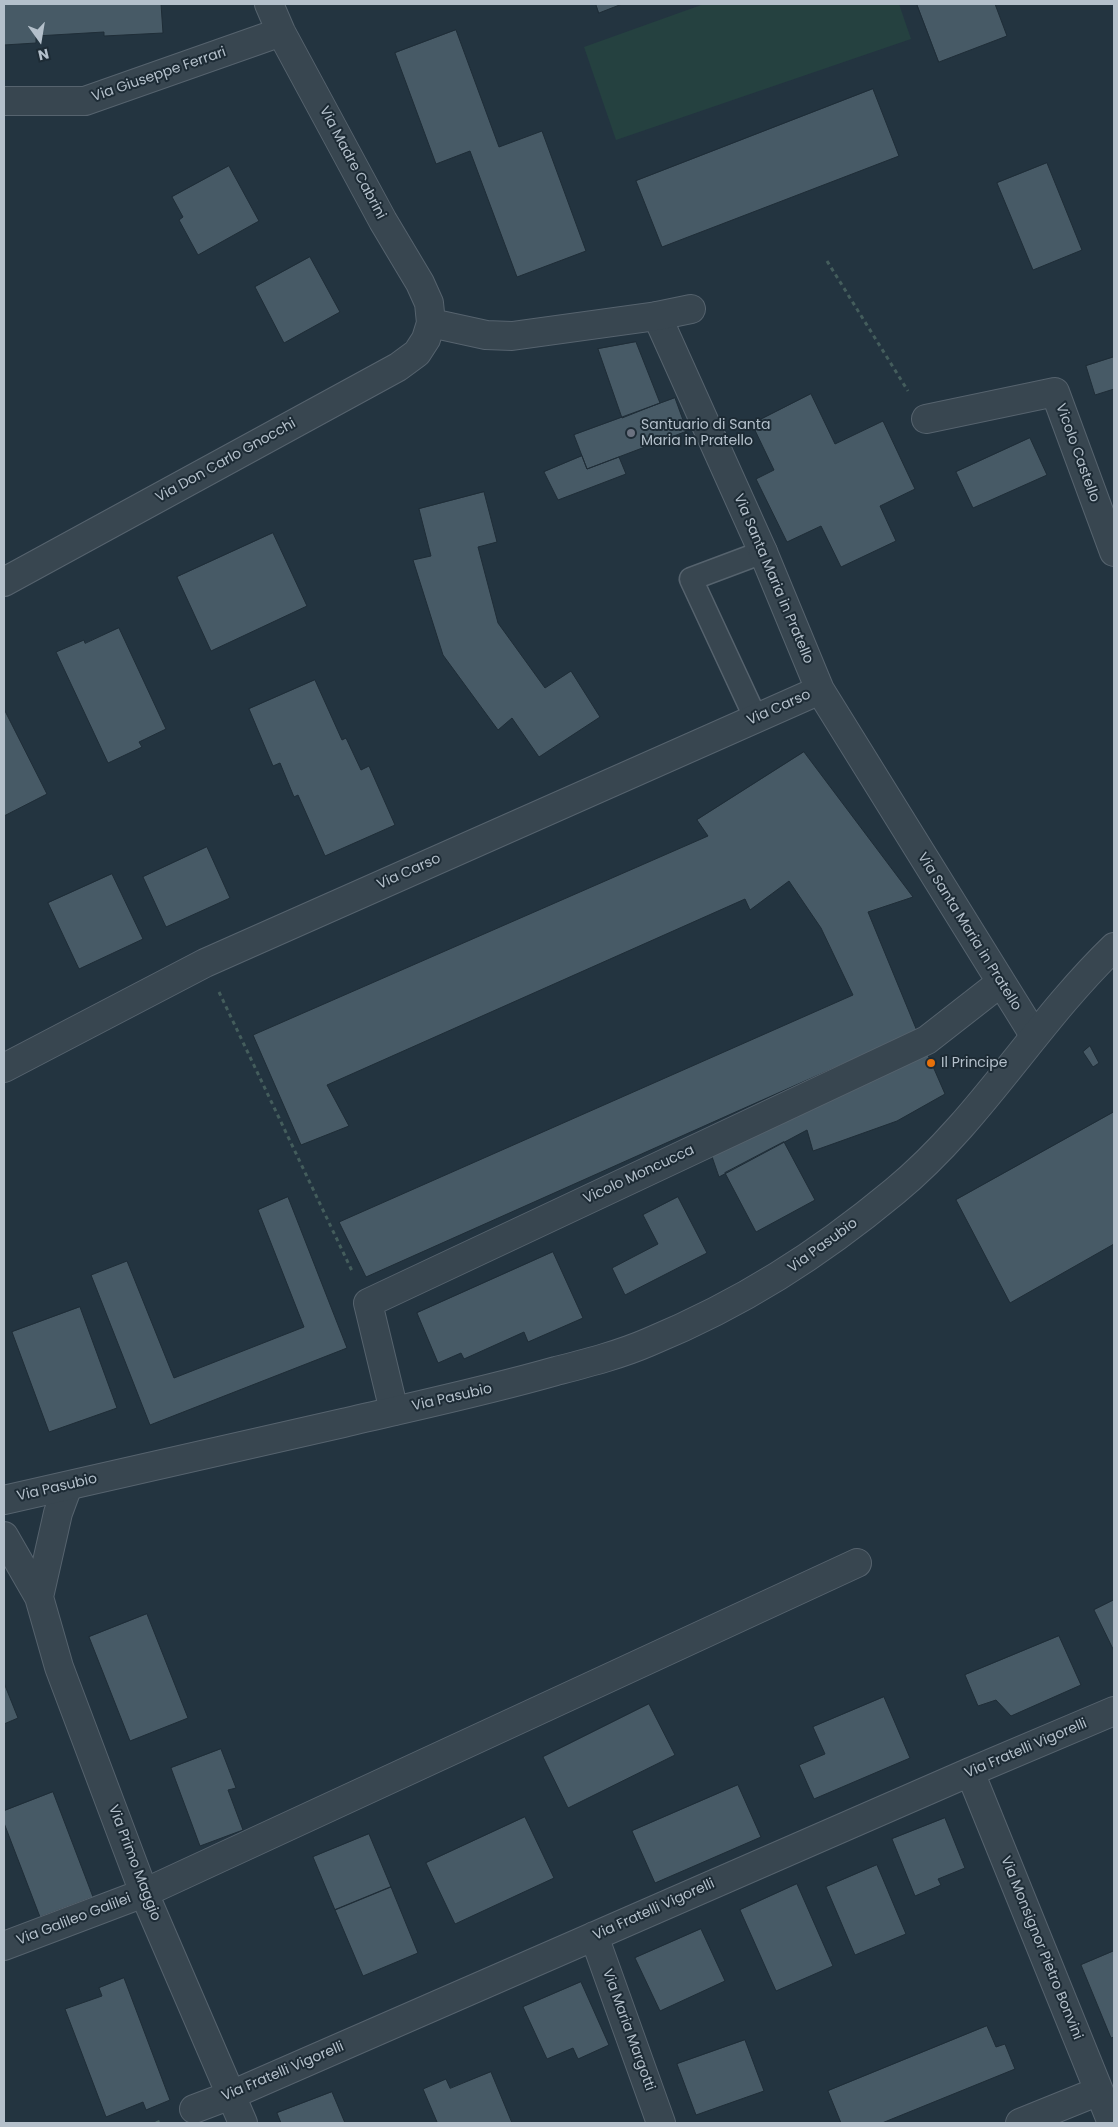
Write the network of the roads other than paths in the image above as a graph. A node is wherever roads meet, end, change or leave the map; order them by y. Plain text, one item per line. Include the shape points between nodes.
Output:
1 (269, 4) edge
2 (281, 32) junction
3 (4, 101) edge
4 (690, 309) dead end
5 (657, 316) junction
6 (431, 323) junction
7 (926, 419) road end
8 (762, 552) junction
9 (1114, 552) edge
10 (4, 582) edge
11 (820, 690) junction
12 (756, 719) junction
13 (1114, 947) edge
14 (1000, 983) junction
15 (1034, 1035) junction
16 (4, 1068) edge
17 (394, 1411) junction
18 (68, 1486) junction
19 (4, 1500) edge
20 (4, 1536) edge
21 (857, 1563) dead end
22 (39, 1596) junction
23 (1114, 1711) edge
24 (970, 1772) junction
25 (144, 1893) junction
26 (594, 1936) junction
27 (4, 1946) edge
28 (1099, 2091) junction
29 (231, 2095) junction
30 (194, 2109) dead end
31 (242, 2123) edge
32 (661, 2123) edge
33 (1020, 2123) edge
34 (1112, 2123) edge

1 - 2 street, Via Madre Cabrini
2 - 3 street, Via Giuseppe Ferrari via 85,101
2 - 6 street, Via Madre Cabrini via 420,283 429,303
4 - 5 street
5 - 6 street via 512,336 486,335
5 - 8 street, Via Santa Maria in Pratello
6 - 10 street, Via Don Carlo Gnocchi via 417,353 398,367
7 - 9 street, Vicolo Castello via 1054,392
8 - 11 street, Via Santa Maria in Pratello
8 - 12 lane via 690,579
11 - 12 street, Via Carso
11 - 14 street, Via Santa Maria in Pratello
12 - 16 street, Via Carso via 205,963
13 - 15 street, Via Pasubio
14 - 15 street, Via Santa Maria in Pratello
14 - 17 street, Vicolo Moncucca via 927,1040 368,1303
15 - 17 street, Via Pasubio via 965,1122 928,1162 867,1214 802,1263 768,1283 648,1343 518,1382
17 - 18 street, Via Pasubio
18 - 19 street, Via Pasubio
18 - 22 street, Via Primo Maggio via 58,1513
20 - 22 street, Via Primo Maggio
21 - 25 street, Via Galileo Galilei
22 - 25 street, Via Primo Maggio via 59,1666
23 - 24 street, Via Fratelli Vigorelli
24 - 26 street, Via Fratelli Vigorelli
24 - 28 street, Via Monsignor Pietro Bonvini
25 - 27 street, Via Galileo Galilei
25 - 29 street, Via Primo Maggio
26 - 29 street, Via Fratelli Vigorelli
26 - 32 street, Via Maria Margotti
28 - 33 street
28 - 34 street, Via Monsignor Pietro Bonvini
29 - 30 street, Via Fratelli Vigorelli
29 - 31 street, Via Primo Maggio

